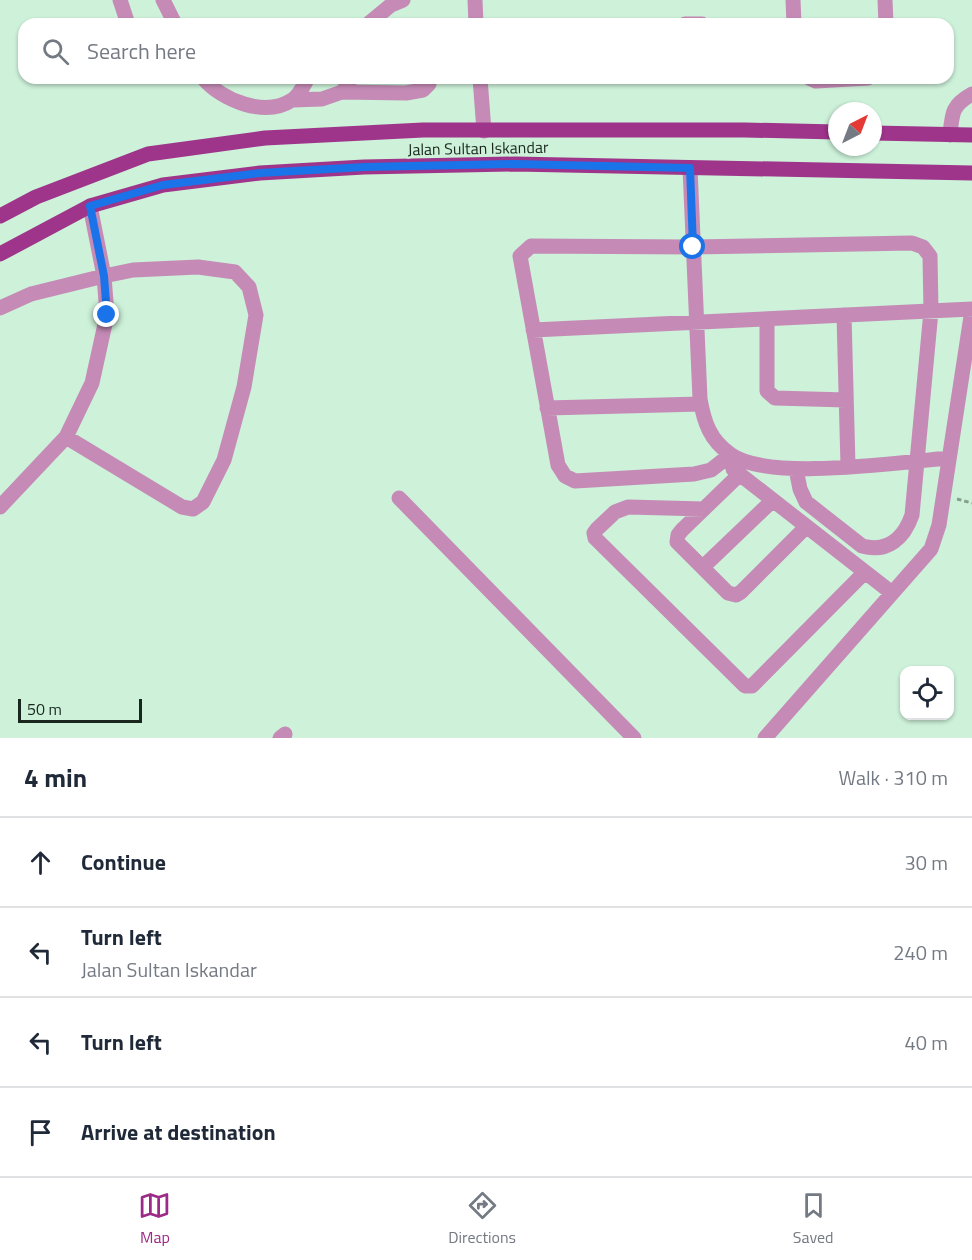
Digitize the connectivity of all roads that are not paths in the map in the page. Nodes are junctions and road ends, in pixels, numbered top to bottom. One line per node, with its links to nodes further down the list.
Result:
1 (120, 0): 7 (street)
2 (163, 0): 8 (street)
3 (403, 0): 9 (street)
4 (475, 0): 10 (street)
5 (793, 0): 11 (street)
6 (885, 0): 12 (street)
7 (126, 18)
8 (172, 18)
9 (376, 18)
10 (476, 18)
11 (794, 18)
12 (886, 18)
13 (209, 84): 20 (street)
14 (305, 84): 20 (street)
15 (348, 84): 18 (street)
16 (429, 84): 18 (street)
17 (480, 84): 21 (street)
18 (342, 92): 20 (street)
19 (972, 94): 24 (street)
20 (292, 100)
21 (484, 131): 22 (main road, Jalan Sultan Iskandar); 29 (main road, Jalan Sultan Iskandar)
22 (828, 132)
23 (882, 133): 24 (main road)
24 (950, 135): 25 (main road)
25 (972, 135)
26 (690, 168): 27 (main road, Jalan Sultan Iskandar); 28 (main road, Jalan Sultan Iskandar); 30 (street)
27 (972, 172)
28 (90, 206): 31 (main road, Jalan Sultan Iskandar); 32 (street)
29 (0, 216)
30 (693, 247): 35 (street); 38 (street); 39 (street)
31 (0, 254)
32 (104, 276): 33 (street); 43 (street); 43 (street)
33 (0, 308)
34 (972, 310): 35 (street); 45 (street)
35 (931, 311): 36 (street); 46 (street)
36 (844, 315): 37 (street); 40 (street)
37 (767, 319): 38 (street); 40 (street)
38 (698, 322): 39 (street); 41 (street)
39 (533, 330): 42 (street)
40 (846, 400): 47 (street)
41 (701, 404): 42 (street); 44 (street)
42 (547, 408): 44 (street)
43 (66, 437): 50 (street)
44 (730, 455): 48 (street); 49 (street)
45 (949, 458): 46 (street); 59 (street)
46 (918, 460): 47 (street); 48 (street)
47 (848, 466): 48 (street)
48 (796, 469)
49 (739, 475): 53 (street); 55 (street)
50 (16, 491): 52 (street); 54 (street)
51 (399, 498): 60 (street)
52 (0, 501)
53 (772, 501): 56 (street); 57 (street)
54 (0, 507)
55 (704, 509): 57 (street); 58 (street)
56 (806, 527): 57 (street); 58 (street)
57 (703, 567)
58 (865, 572): 59 (street)
59 (892, 593): 61 (street)
60 (634, 738)
61 (765, 738)

